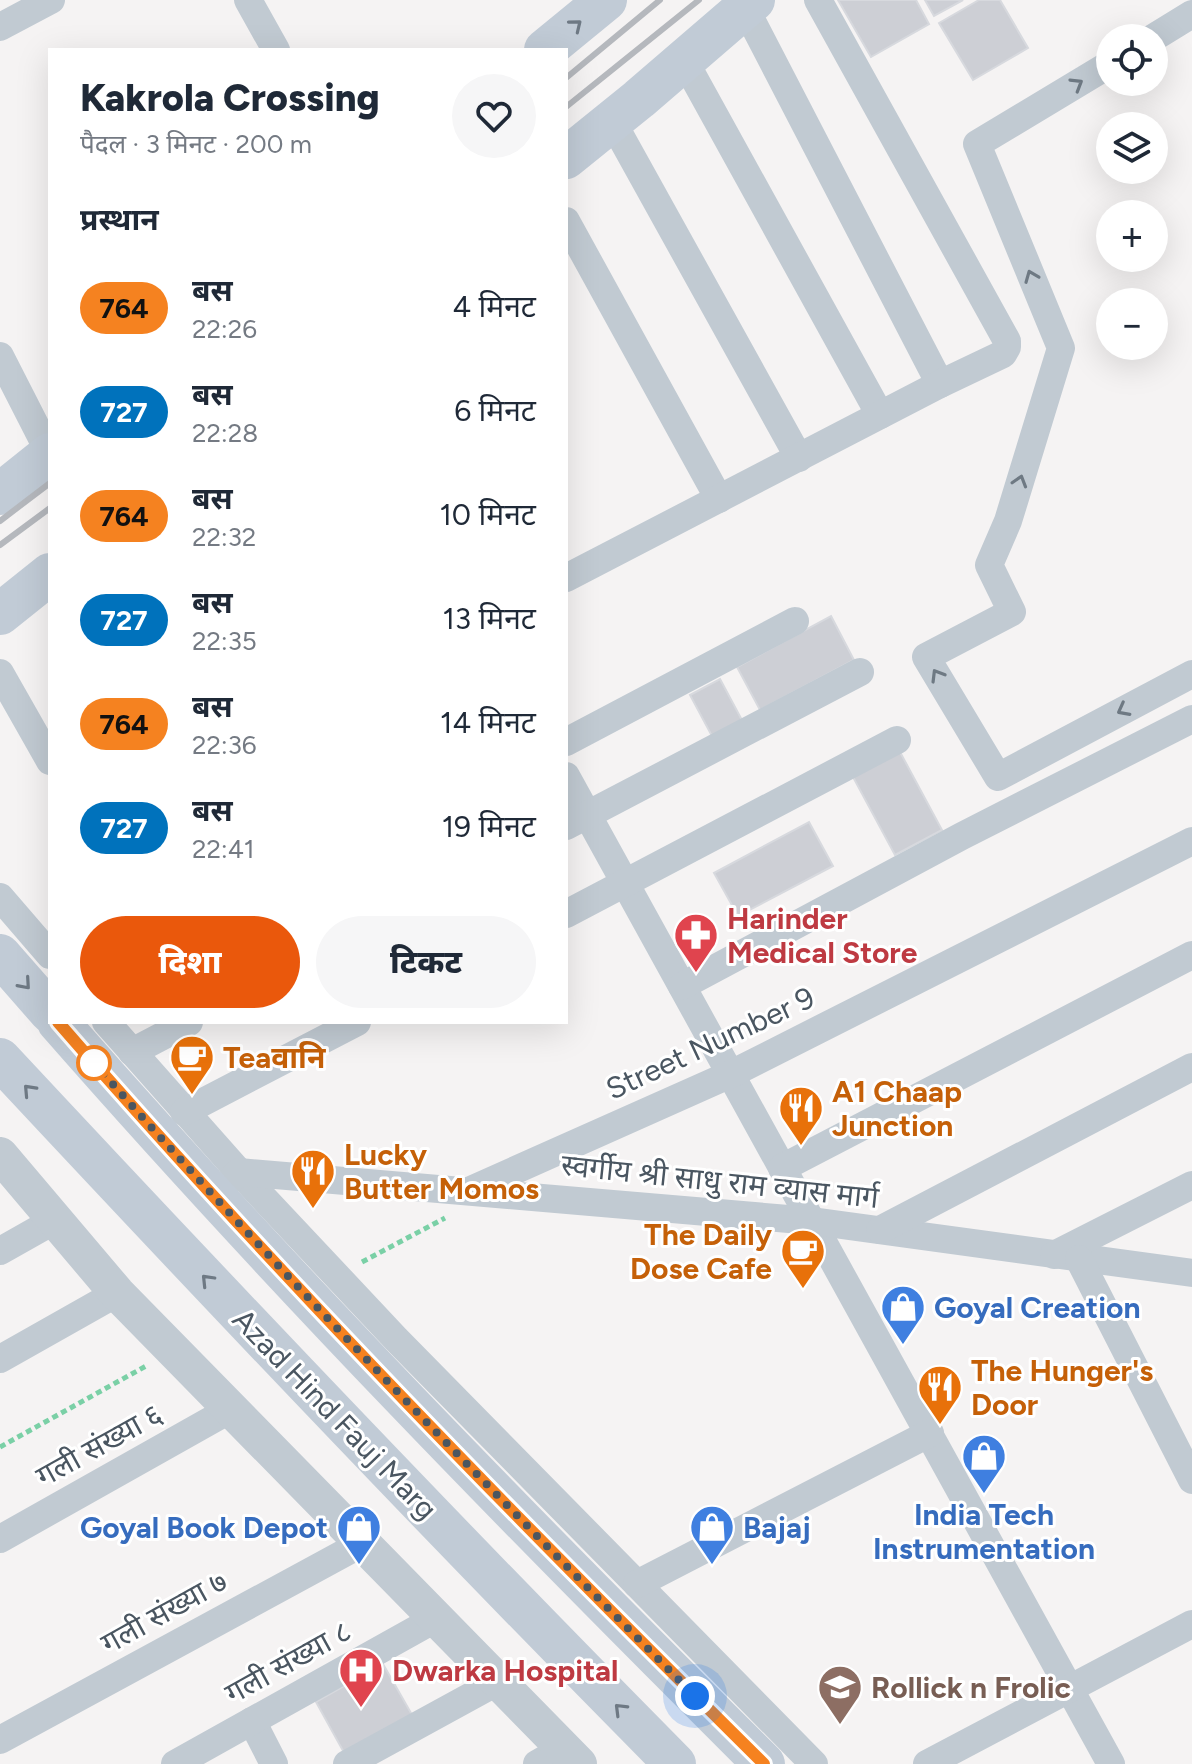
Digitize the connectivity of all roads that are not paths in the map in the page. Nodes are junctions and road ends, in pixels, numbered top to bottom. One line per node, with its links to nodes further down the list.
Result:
1 (51, 0): 7 (street)
2 (248, 0): 9 (street)
3 (606, 0): 10 (main road, one-way to 3)
4 (818, 0): 17 (street)
5 (749, 4): 11 (main road); 17 (street)
6 (1192, 14): 8 (street)
7 (0, 27)
8 (1168, 29)
9 (275, 48)
10 (547, 48)
11 (684, 60): 13 (main road); 18 (street)
12 (1096, 72): 30 (street, one-way to 12)
13 (612, 121): 14 (main road); 21 (street)
14 (568, 156)
15 (568, 225): 23 (street)
16 (4, 372): 19 (street)
17 (940, 384): 18 (street)
18 (880, 415): 21 (street)
19 (48, 450)
20 (48, 456): 22 (main road)
21 (799, 458): 23 (street)
22 (0, 494)
23 (719, 499): 24 (street)
24 (568, 577)
25 (48, 579): 26 (main road)
26 (0, 614)
27 (795, 621): 33 (street)
28 (860, 672): 36 (street)
29 (0, 673): 34 (street)
30 (1192, 674)
31 (1192, 719): 44 (street)
32 (897, 740): 38 (street)
33 (568, 741)
34 (48, 757)
35 (568, 784): 36 (street)
36 (577, 821): 38 (street)
37 (1192, 841): 53 (street, Street Number 9)
38 (626, 883): 40 (street); 44 (street)
39 (0, 897): 41 (street)
40 (568, 913)
41 (48, 953)
42 (0, 955): 45 (main road, one-way to 45)
43 (1192, 955): 56 (street)
44 (682, 986): 53 (street)
45 (48, 1010)
46 (60, 1024): 57 (main road, Azad Hind Fauj Marg)
47 (108, 1024): 50 (street)
48 (185, 1024): 50 (street)
49 (353, 1024): 54 (street)
50 (132, 1052): 54 (street)
51 (0, 1059): 84 (main road, Azad Hind Fauj Marg, one-way to 51)
52 (1192, 1067): 62 (street)
53 (731, 1074): 56 (street); 59 (street, Street Number 9)
54 (184, 1112): 57 (street)
55 (0, 1155): 60 (street)
56 (782, 1168): 61 (street)
57 (227, 1184): 59 (street, स्वर्गीय श्री साधु राम व्यास मार्ग); 73 (street); 85 (main road, Azad Hind Fauj Marg)
58 (1192, 1185): 64 (street)
59 (468, 1191): 61 (street, स्वर्गीय श्री साधु राम व्यास मार्ग)
60 (55, 1220): 63 (street); 66 (street)
61 (812, 1221): 62 (street, स्वर्गीय श्री साधु राम व्यास मार्ग); 69 (street)
62 (880, 1230): 64 (street, स्वर्गीय श्री साधु राम व्यास मार्ग)
63 (0, 1251)
64 (1067, 1257): 65 (street, स्वर्गीय श्री साधु राम व्यास मार्ग); 70 (street)
65 (1192, 1273)
66 (117, 1293): 67 (street); 68 (street)
67 (0, 1359)
68 (231, 1409): 71 (street, गली संख्या ६); 72 (street)
69 (930, 1433): 73 (street); 77 (street)
70 (1192, 1480)
71 (0, 1539)
72 (361, 1544): 74 (street); 79 (street, गली संख्या ७)
73 (637, 1584): 86 (street)
74 (435, 1619): 76 (street); 78 (street, गली संख्या ८)
75 (1192, 1624): 77 (street)
76 (497, 1682): 80 (street); 83 (street)
77 (1071, 1689): 87 (street); 88 (street)
78 (252, 1721): 81 (street, गली संख्या ८); 82 (street)
79 (0, 1740)
80 (560, 1759)
81 (175, 1764)
82 (274, 1764)
83 (347, 1764)
84 (675, 1764)
85 (764, 1764)
86 (814, 1764)
87 (927, 1764)
88 (1111, 1764)

